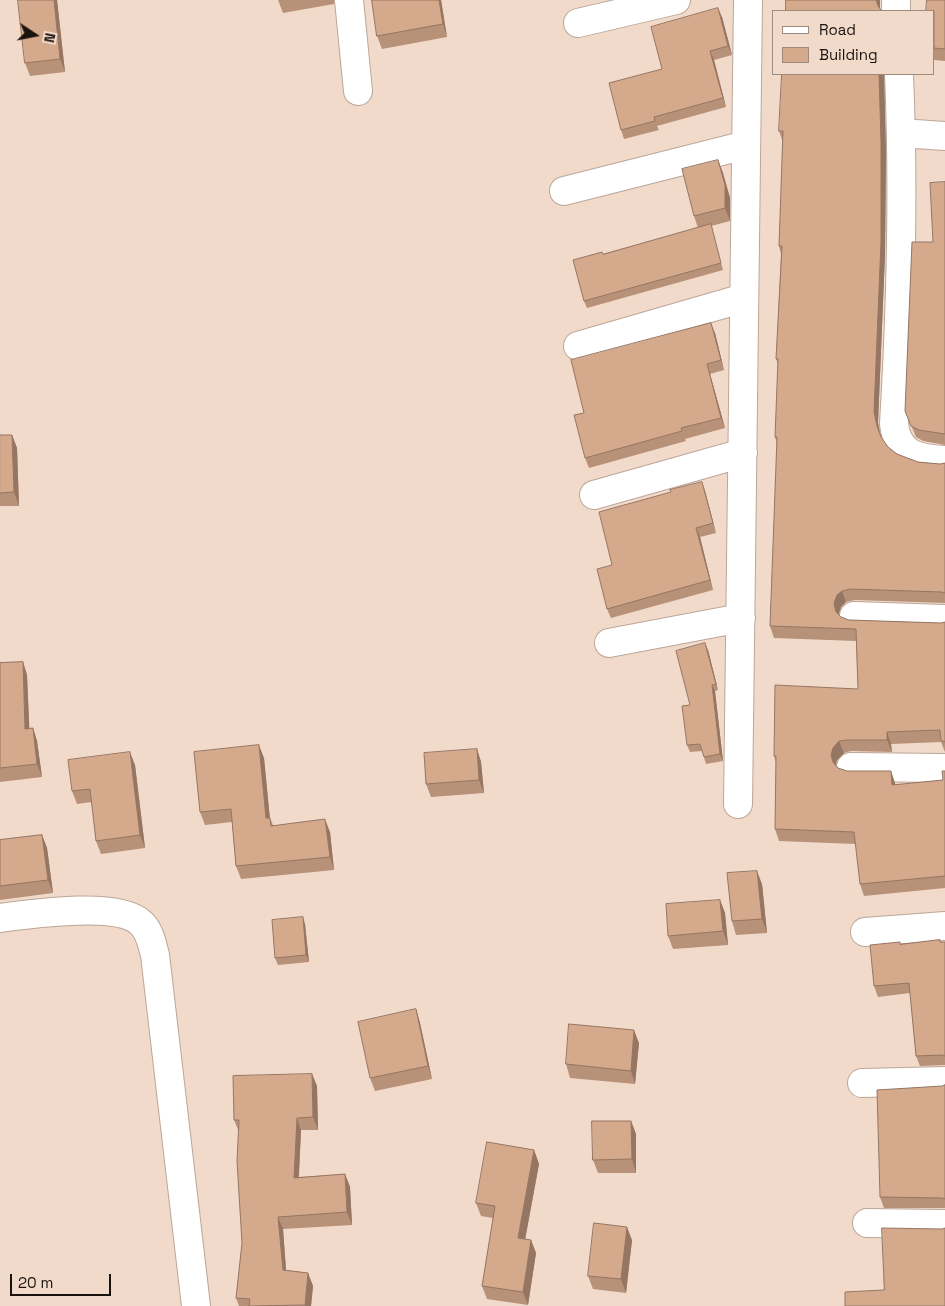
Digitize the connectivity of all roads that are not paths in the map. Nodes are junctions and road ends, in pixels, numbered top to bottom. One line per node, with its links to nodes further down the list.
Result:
1 (349, 0): 6 (street)
2 (676, 0): 4 (street)
3 (748, 0): 9 (street)
4 (578, 23)
5 (899, 75): 7 (street)
6 (358, 91)
7 (902, 133): 8 (street); 14 (street)
8 (945, 136)
9 (746, 145): 10 (street); 11 (street)
10 (564, 191)
11 (744, 298): 12 (street); 13 (street)
12 (578, 346)
13 (743, 453): 15 (street); 17 (street)
14 (945, 460)
15 (594, 495)
16 (854, 616): 18 (street)
17 (741, 618): 19 (street); 22 (street)
18 (945, 619)
19 (609, 643)
20 (851, 767): 21 (street)
21 (945, 768)
22 (738, 804)
23 (0, 918): 30 (street)
24 (945, 926): 25 (street)
25 (864, 932)
26 (945, 1081): 27 (street)
27 (862, 1083)
28 (867, 1223): 29 (street)
29 (945, 1224)
30 (196, 1306)

